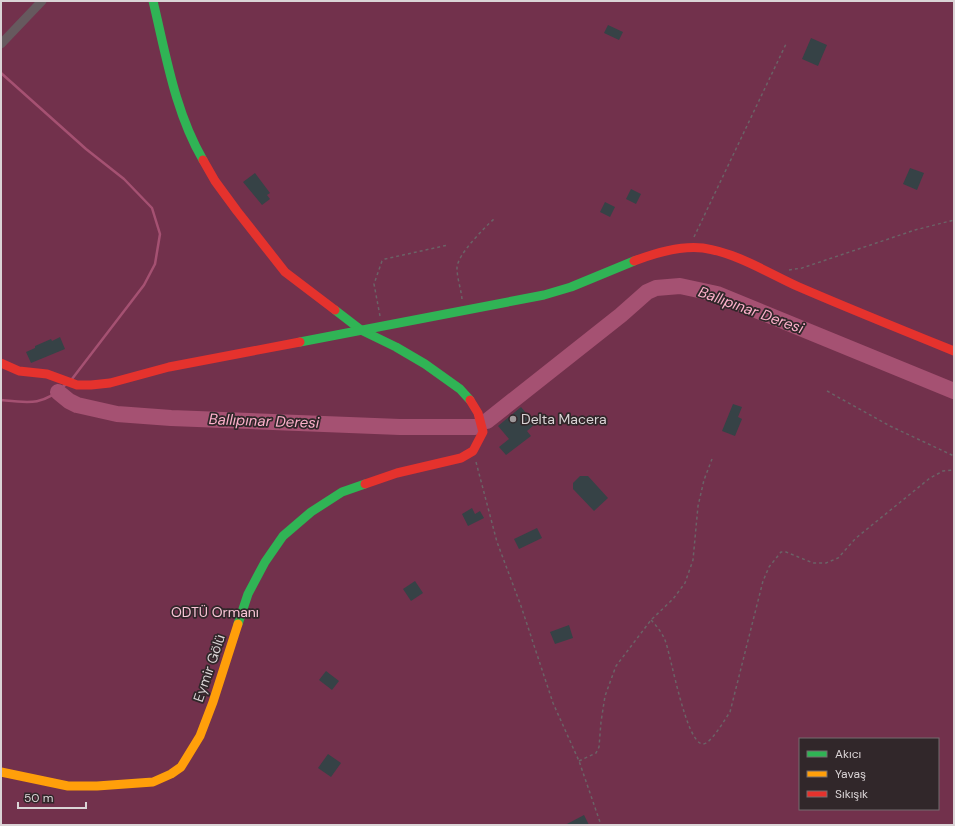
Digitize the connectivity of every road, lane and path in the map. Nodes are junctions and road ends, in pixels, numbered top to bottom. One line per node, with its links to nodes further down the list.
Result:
1 (42, 1): 3 (street)
2 (153, 1): 12 (street)
3 (1, 44)
4 (786, 44): 8 (path)
5 (494, 219): 10 (path)
6 (954, 220): 9 (path)
7 (448, 245): 11 (path)
8 (689, 248): 10 (street); 13 (street)
9 (788, 270)
10 (464, 311): 11 (street)
11 (382, 327): 12 (street)
12 (361, 330): 14 (street); 16 (street)
13 (954, 352)
14 (2, 364)
15 (827, 391): 17 (path)
16 (473, 451): 21 (path); 22 (street, Eymir Gölü)
17 (954, 456)
18 (712, 459): 20 (path)
19 (954, 470): 20 (path)
20 (651, 620): 21 (path)
21 (579, 761): 23 (path)
22 (1, 772)
23 (601, 825)

